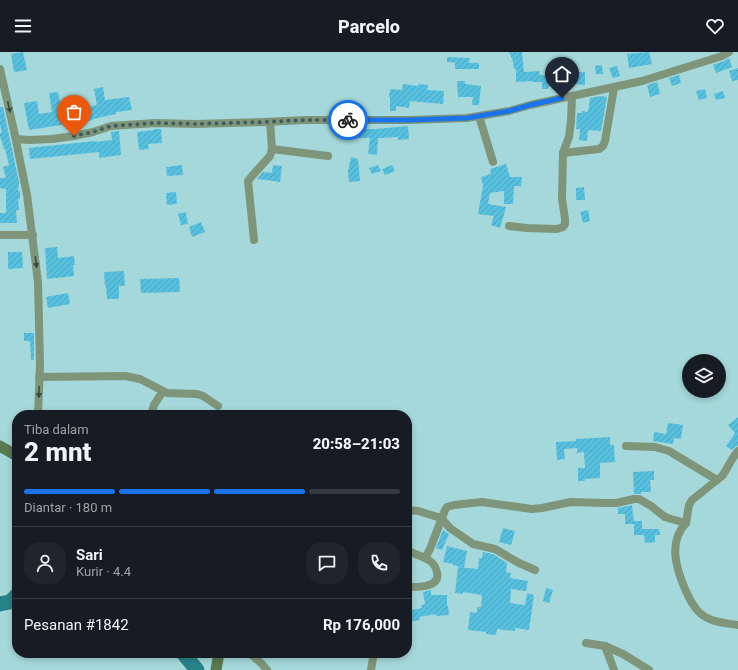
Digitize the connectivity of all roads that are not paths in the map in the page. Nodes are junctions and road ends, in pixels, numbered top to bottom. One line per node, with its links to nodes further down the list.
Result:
1 (729, 52): 3 (street)
2 (0, 69): 7 (street, one-way to 7)
3 (614, 88): 4 (street); 9 (street)
4 (572, 96): 5 (street); 9 (street)
5 (479, 116): 6 (street); 11 (street)
6 (270, 122): 7 (street); 8 (street)
7 (16, 139): 14 (street)
8 (272, 149): 10 (street); 15 (street)
9 (564, 153): 12 (street)
10 (328, 156)
11 (494, 162)
12 (509, 226)
13 (0, 235): 14 (street)
14 (33, 235): 16 (street, one-way to 16)
15 (254, 240)
16 (39, 377): 17 (street); 19 (street, one-way to 19)
17 (164, 391): 18 (street); 20 (street)
18 (218, 406)
19 (38, 410)
20 (152, 410)
21 (0, 446): 24 (main road)
22 (626, 446): 25 (street)
23 (738, 451): 25 (street)
24 (12, 453)
25 (718, 480): 28 (street)
26 (412, 510): 27 (street)
27 (441, 518): 28 (street); 30 (street); 31 (street)
28 (686, 522): 33 (street)
29 (412, 553): 30 (street)
30 (424, 558): 32 (street)
31 (535, 570)
32 (412, 587)
33 (738, 625)
34 (586, 643): 35 (street)
35 (605, 646): 42 (street); 43 (street)
36 (218, 658): 39 (main road)
37 (255, 658): 40 (street)
38 (373, 658): 41 (street)
39 (217, 670)
40 (267, 670)
41 (371, 670)
42 (614, 670)
43 (649, 670)

